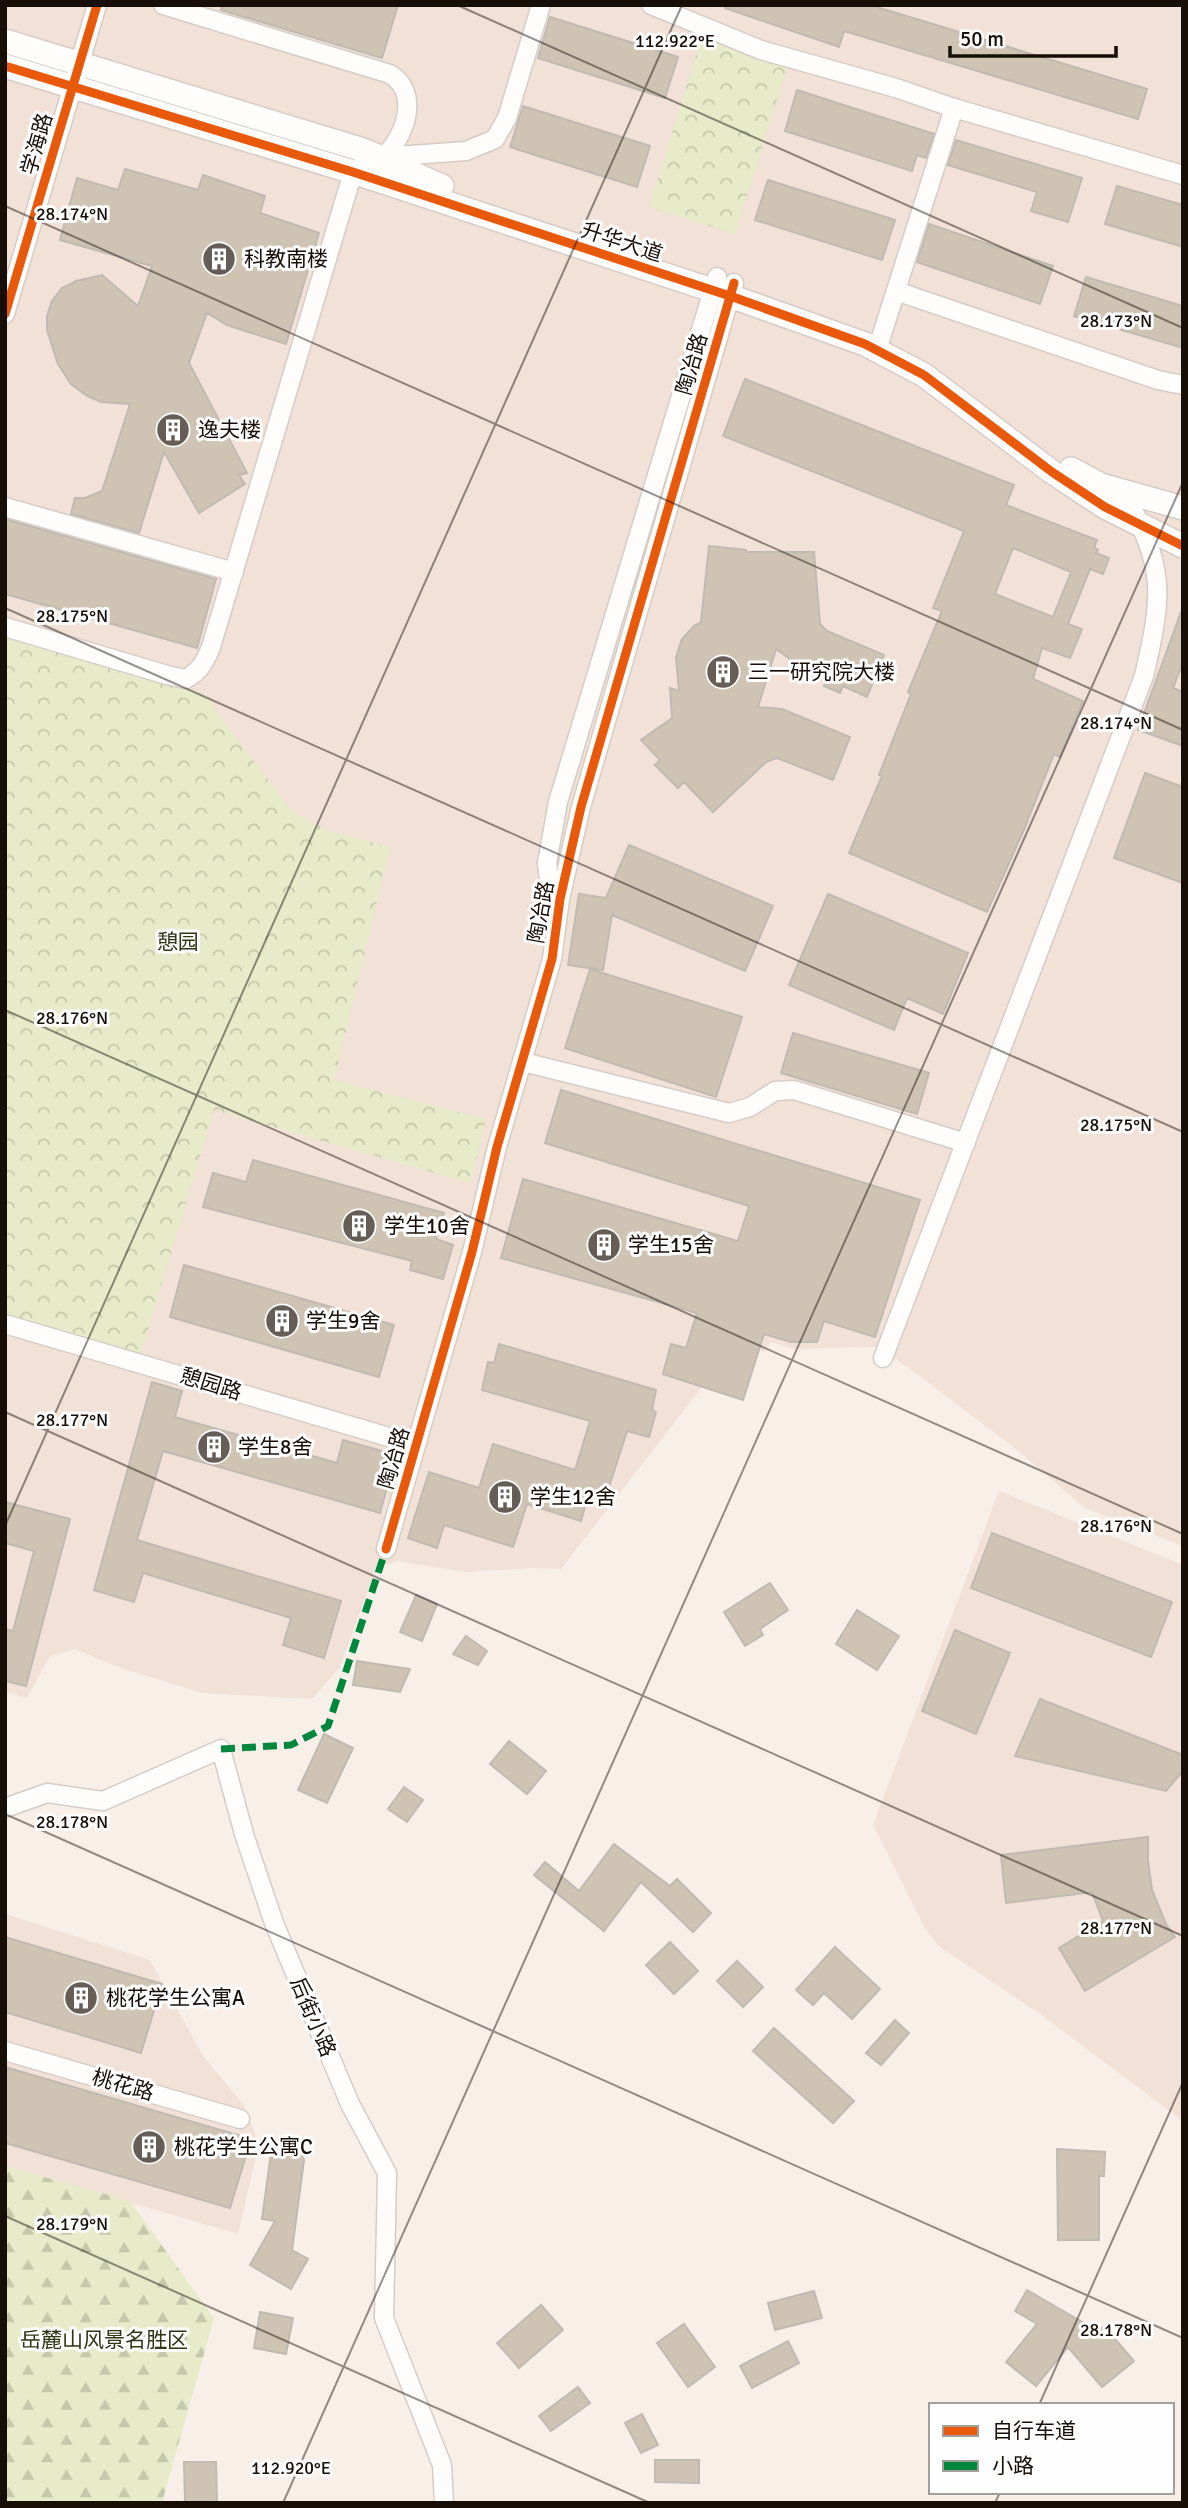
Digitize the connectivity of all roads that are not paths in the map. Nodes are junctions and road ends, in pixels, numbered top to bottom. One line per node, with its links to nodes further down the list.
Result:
1 (97, 5): 7 (street, 学海路)
2 (163, 5): 9 (street)
3 (541, 5): 9 (street)
4 (651, 5): 8 (street)
5 (5, 41): 7 (street, 升华大道)
6 (5, 66): 7 (street, 升华大道)
7 (75, 75): 9 (street, 升华大道); 10 (street, 升华大道); 14 (street, 学海路)
8 (954, 108): 11 (street); 13 (street)
9 (383, 157): 10 (street); 12 (street, 升华大道)
10 (353, 172): 12 (street, 升华大道); 22 (street)
11 (1183, 175)
12 (724, 286): 15 (street, 升华大道); 24 (street, 陶冶路)
13 (896, 291): 15 (street); 16 (street)
14 (5, 314)
15 (880, 343): 17 (street, 升华大道); 20 (street, 升华大道)
16 (1183, 385)
17 (1123, 492): 19 (street, 升华大道); 20 (street)
18 (5, 507): 22 (street)
19 (1183, 508)
20 (1143, 527): 21 (street, 升华大道); 25 (street)
21 (1183, 545)
22 (234, 572): 23 (street)
23 (5, 627)
24 (523, 1062): 25 (street); 28 (street, 陶冶路)
25 (966, 1143): 27 (street)
26 (5, 1324): 28 (street, 憩园路)
27 (883, 1358)
28 (416, 1446): 29 (street, 陶冶路)
29 (386, 1549)
30 (5, 1808): 33 (street, 后街小路)
31 (5, 2051): 32 (street, 桃花路)
32 (240, 2119)
33 (444, 2503)

